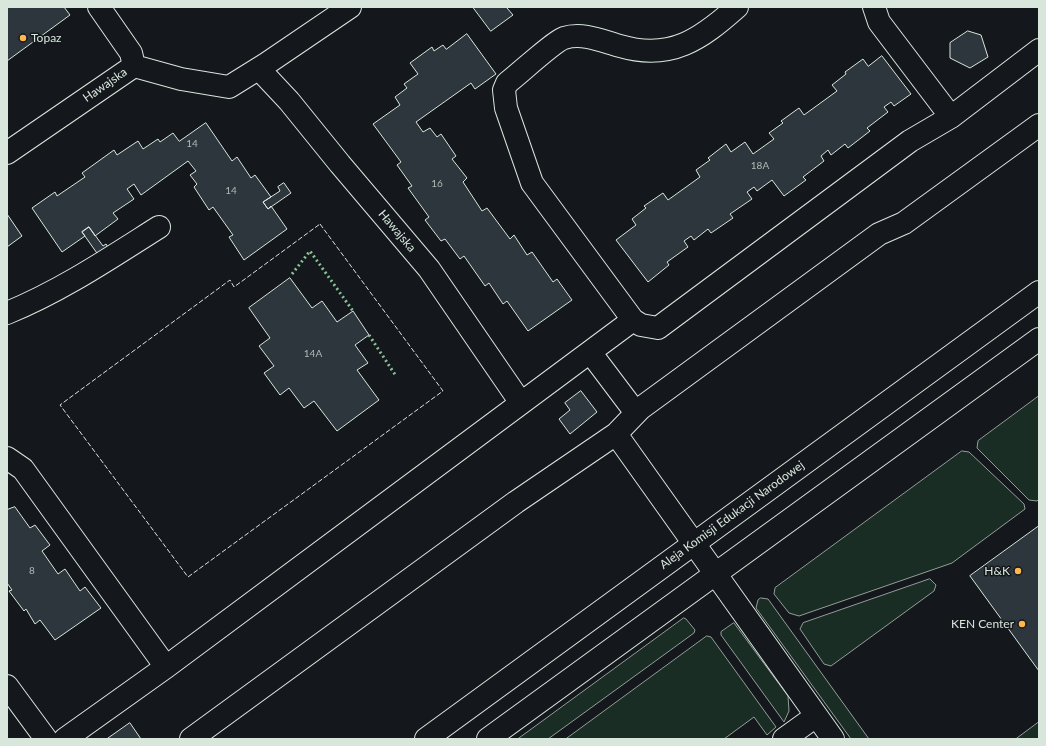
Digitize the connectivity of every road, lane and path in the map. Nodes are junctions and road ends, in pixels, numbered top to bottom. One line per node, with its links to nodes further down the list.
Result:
1 (99, 7): 6 (street)
2 (350, 7): 7 (street, Hawajska)
3 (737, 7): 14 (street)
4 (874, 7): 8 (street)
5 (1039, 50): 8 (street)
6 (134, 66): 7 (street, Hawajska); 10 (street, Hawajska)
7 (259, 69): 17 (street, Hawajska)
8 (951, 117): 14 (street)
9 (1039, 124): 18 (street)
10 (7, 153)
11 (159, 227): 13 (street)
12 (1039, 292): 21 (street, Aleja Komisji Edukacji Narodowej)
13 (7, 313)
14 (633, 320): 16 (street)
15 (1039, 339): 22 (street)
16 (590, 352): 17 (street); 18 (street)
17 (521, 403): 23 (street)
18 (636, 413): 19 (street)
19 (616, 434): 21 (street); 28 (street)
20 (7, 458): 23 (street)
21 (694, 543): 22 (street); 29 (street, Aleja Komisji Edukacji Narodowej)
22 (716, 574): 25 (street); 30 (street)
23 (166, 667): 27 (street)
24 (7, 686): 26 (street)
25 (816, 716): 31 (street); 32 (street)
26 (46, 739)
27 (65, 739)
28 (191, 739)
29 (426, 739)
30 (488, 739)
31 (784, 739)
32 (833, 739)

